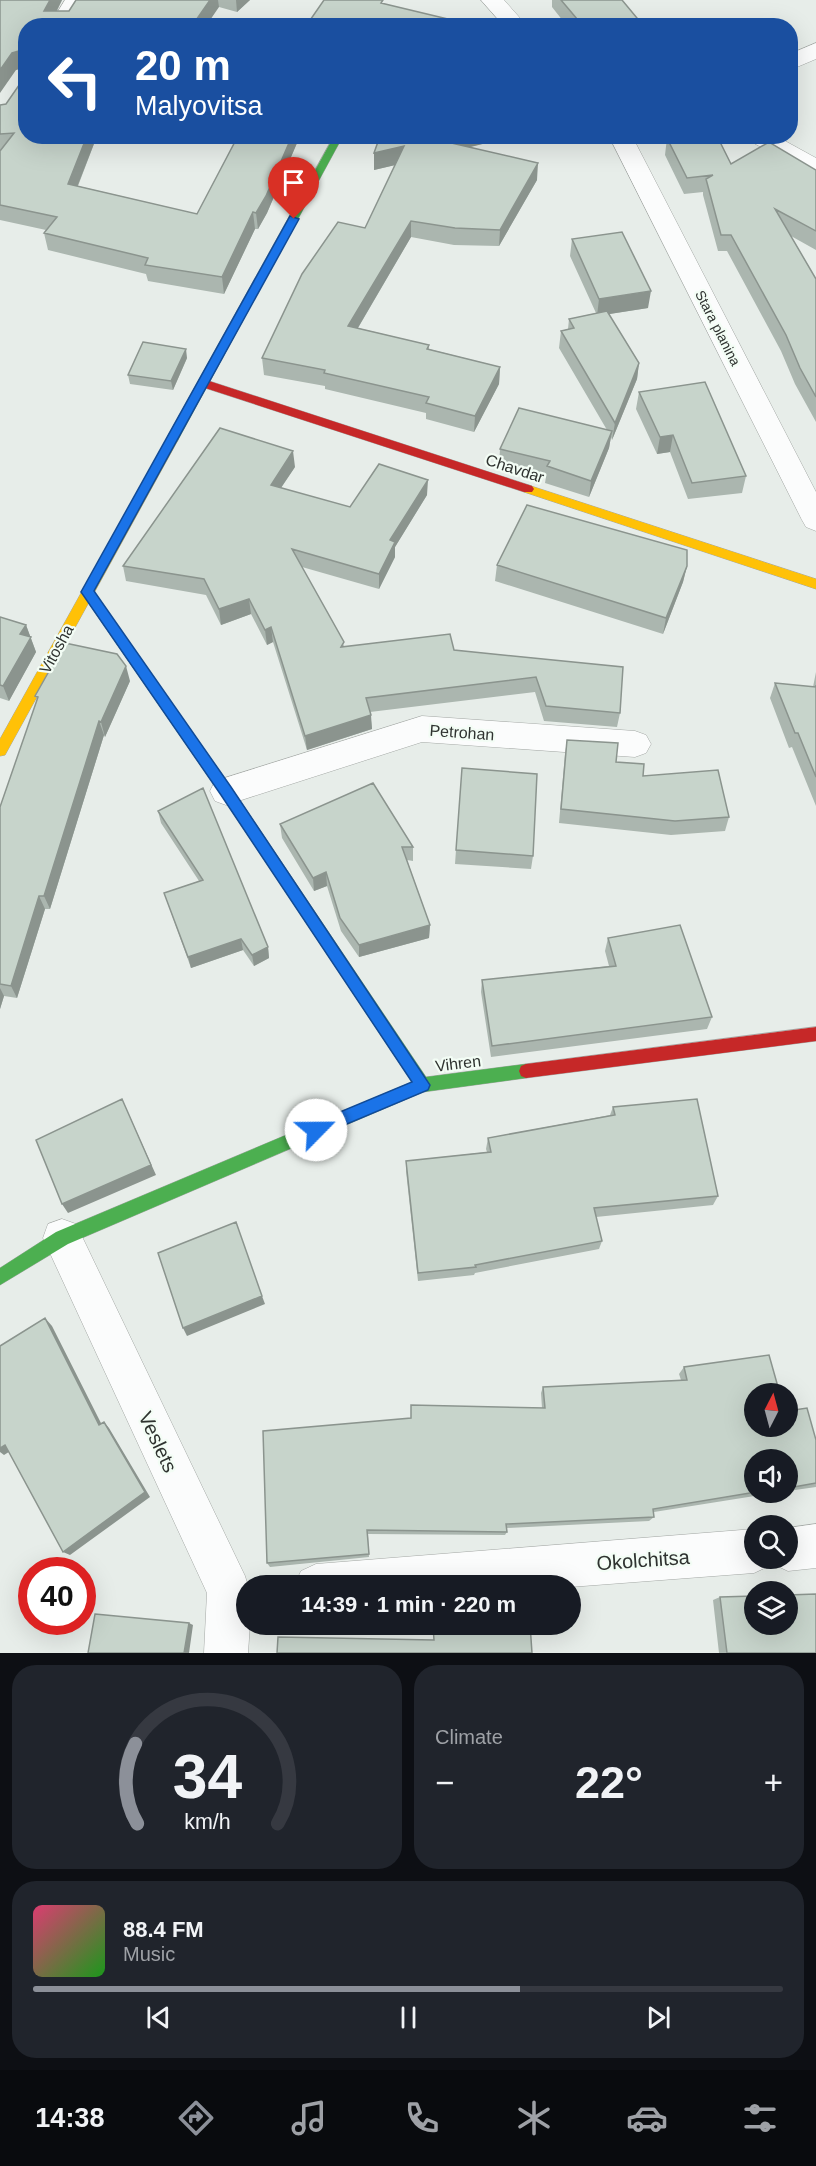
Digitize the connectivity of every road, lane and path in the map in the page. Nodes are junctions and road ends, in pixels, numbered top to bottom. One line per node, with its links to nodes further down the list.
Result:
1 (76, 0): 3 (street)
2 (492, 0): 4 (street)
3 (64, 18)
4 (509, 18)
5 (816, 50): 6 (street)
6 (798, 59)
7 (335, 144): 11 (street, Vitosha)
8 (624, 144): 12 (street, Stara planina)
9 (772, 144): 10 (street)
10 (816, 168)
11 (203, 383): 13 (street, Chavdar); 14 (street, Vitosha)
12 (816, 520)
13 (816, 584)
14 (87, 592): 16 (street, Vitosha); 17 (street)
15 (634, 744): 17 (street, Petrohan)
16 (0, 751)
17 (226, 791): 19 (street)
18 (816, 1034): 19 (street, Vihren)
19 (423, 1085): 20 (street, Vihren)
20 (62, 1238): 21 (street, Vihren); 26 (street, Veslets)
21 (0, 1277)
22 (816, 1546): 23 (street)
23 (798, 1548)
24 (744, 1552): 25 (street, Okolchitsa)
25 (454, 1575)
26 (236, 1590)
27 (236, 1598): 28 (street, Veslets)
28 (226, 1653)

